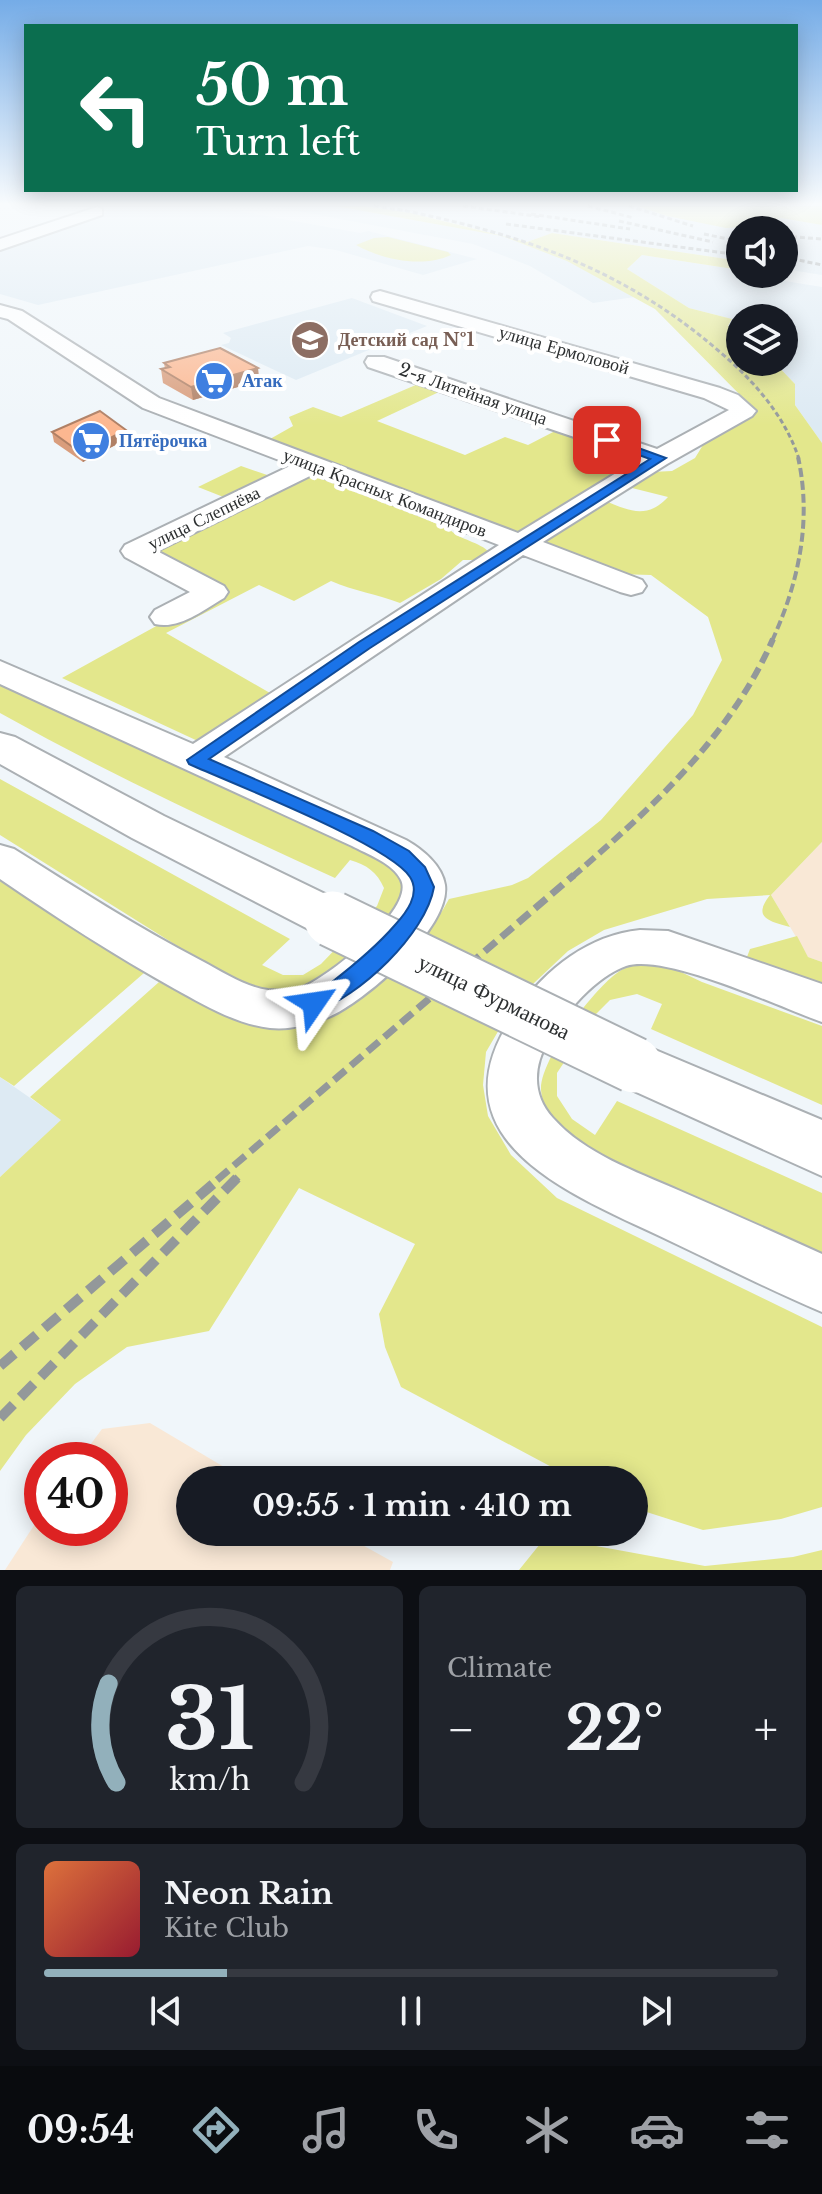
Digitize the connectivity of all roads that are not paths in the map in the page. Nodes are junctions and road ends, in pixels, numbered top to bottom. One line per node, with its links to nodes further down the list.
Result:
1 (380, 297): 4 (street, улица Ермоловой)
2 (0, 311): 5 (street, улица Красных Командиров)
3 (376, 362): 4 (street, 2-я Литейная улица)
4 (660, 458): 6 (street)
5 (313, 465): 6 (street, улица Красных Командиров); 8 (street, улица Слепнёва)
6 (522, 544): 7 (street, улица Красных Командиров); 11 (street)
7 (631, 586)
8 (166, 617)
9 (0, 671): 11 (street)
10 (0, 746): 14 (main road, улица Фурманова, bridge)
11 (195, 760): 12 (street)
12 (0, 859)
13 (822, 1003): 15 (street)
14 (822, 1149)
15 (822, 1283)

